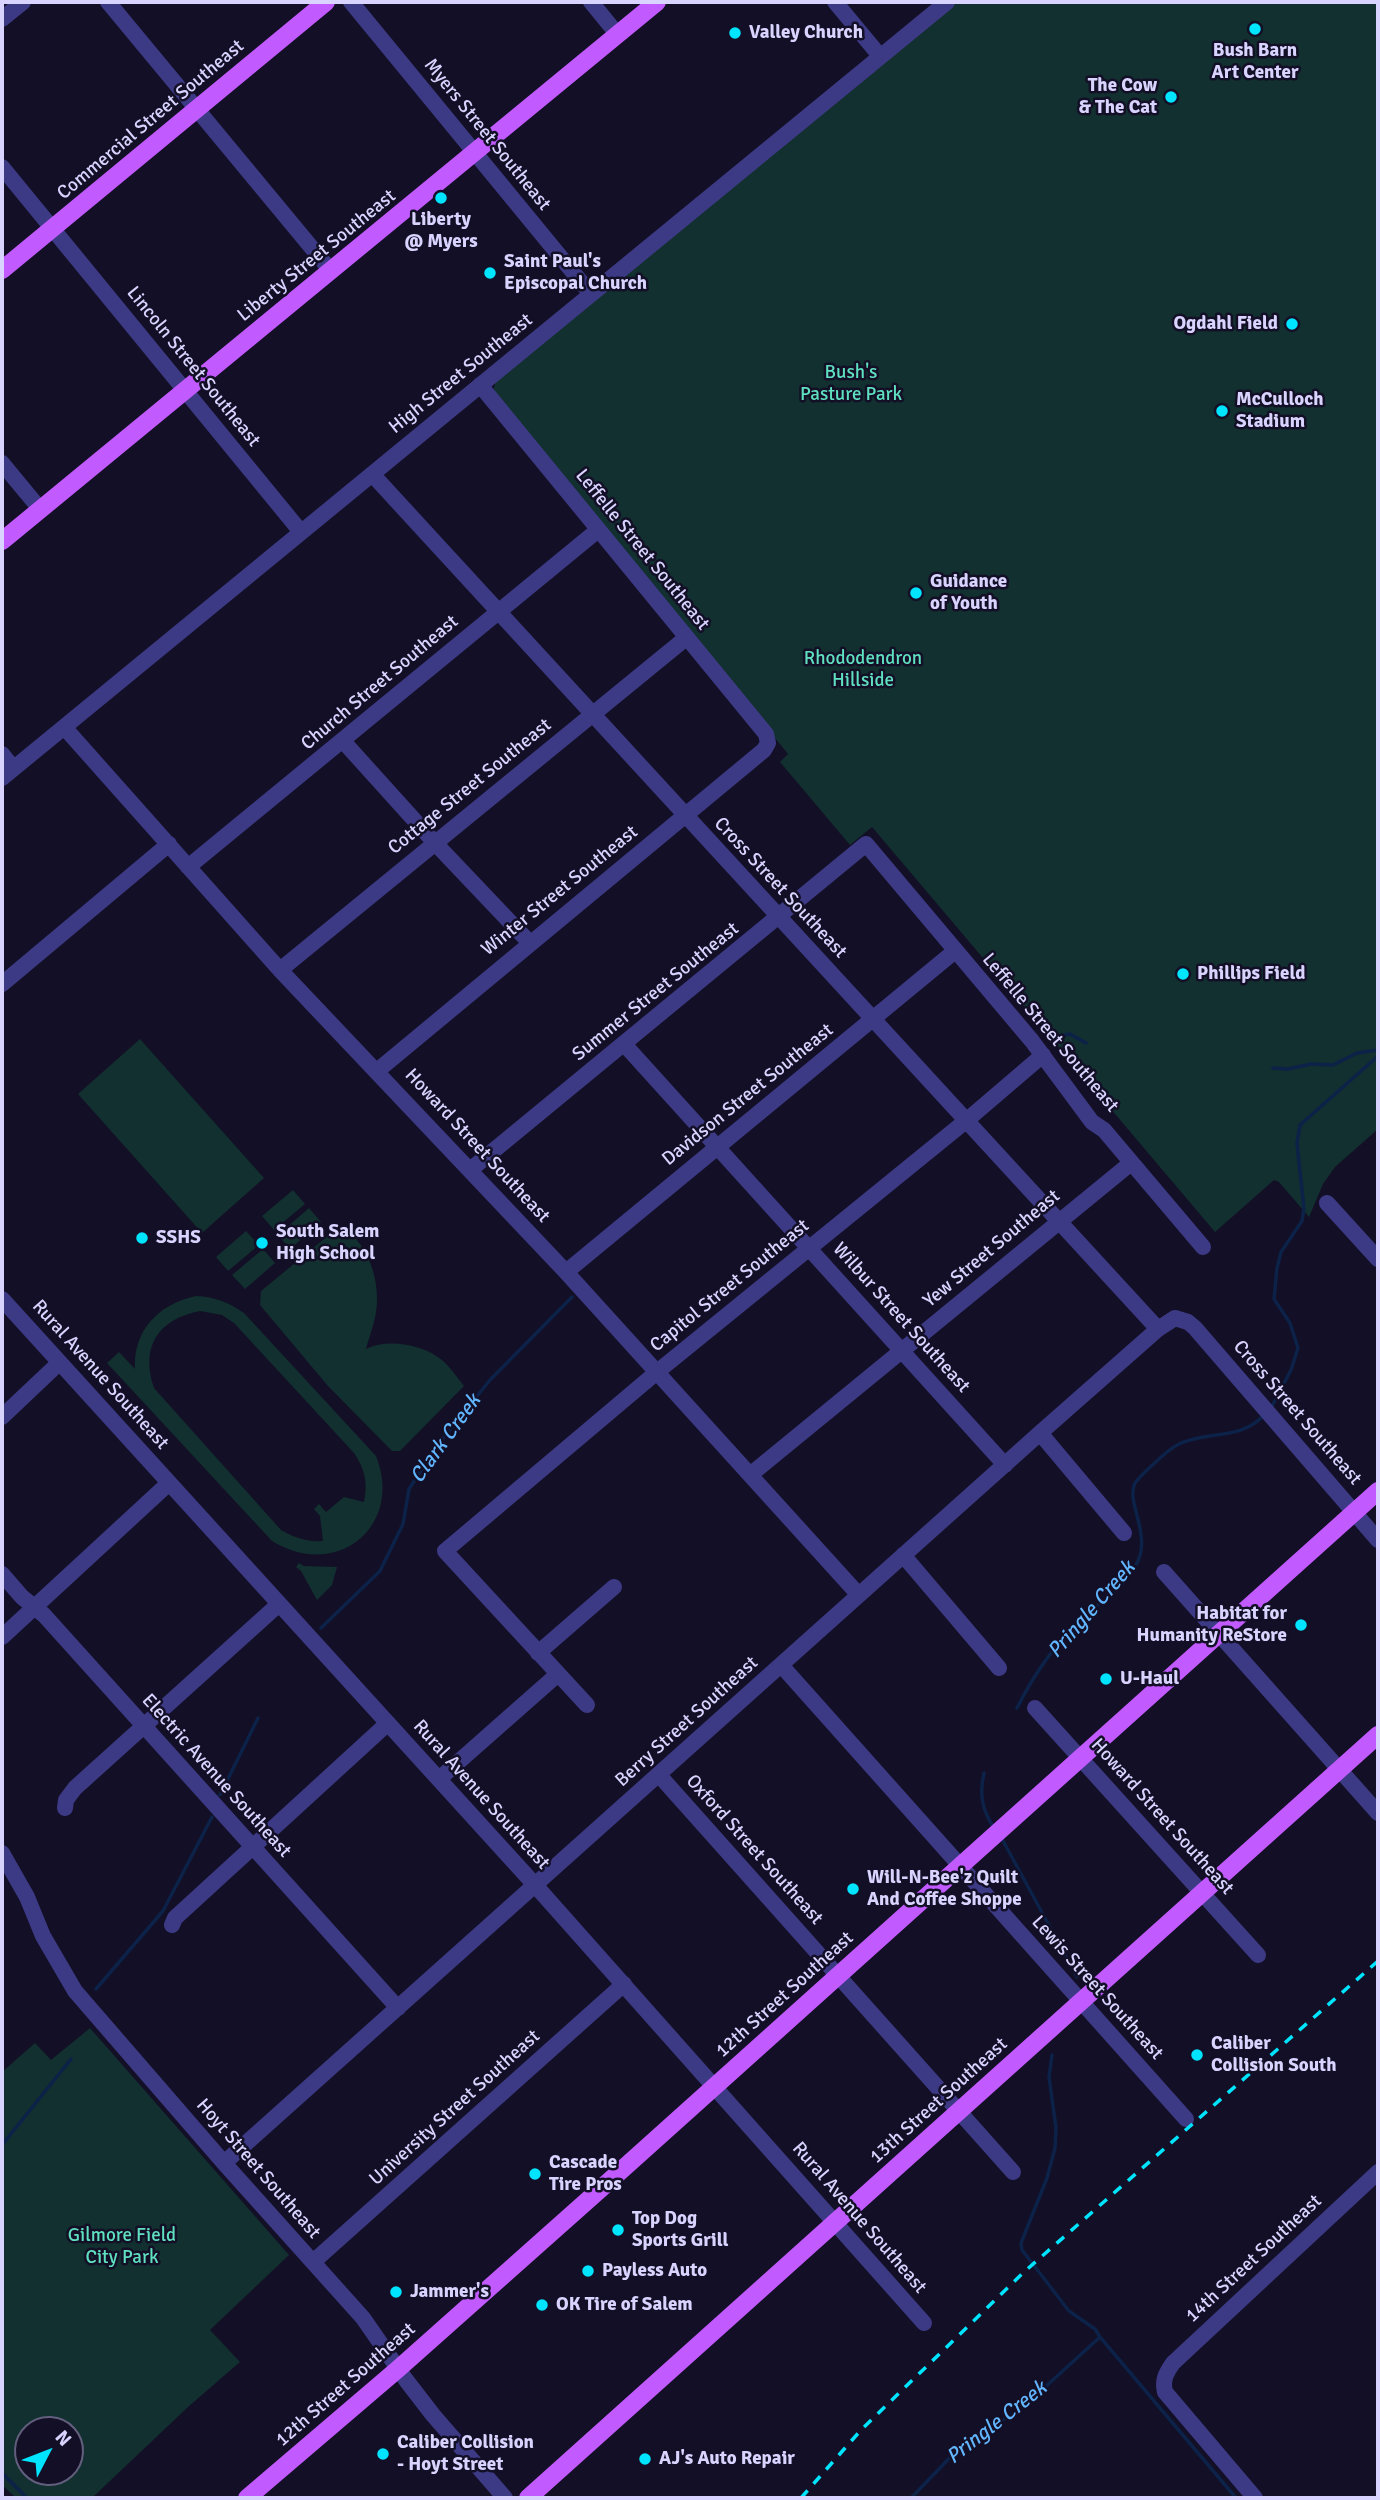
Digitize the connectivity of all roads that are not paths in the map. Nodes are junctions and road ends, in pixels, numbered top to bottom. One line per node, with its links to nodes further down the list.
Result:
1 (23, 2): 9 (street)
2 (108, 2): 12 (street)
3 (326, 2): 12 (main road, Commercial Street Southeast)
4 (351, 2): 13 (street, Myers Street Southeast)
5 (591, 2): 10 (street)
6 (657, 2): 10 (main road, Liberty Street Southeast)
7 (835, 2): 11 (street)
8 (947, 2): 11 (street, High Street Southeast)
9 (2, 19)
10 (618, 35): 13 (main road, Liberty Street Southeast)
11 (880, 56): 18 (street, High Street Southeast)
12 (197, 108): 15 (main road, Commercial Street Southeast); 17 (street)
13 (475, 153): 17 (main road, Liberty Street Southeast); 18 (street, Myers Street Southeast)
14 (2, 167): 15 (street, Lincoln Street Southeast)
15 (52, 228): 16 (main road, Commercial Street Southeast); 20 (street, Lincoln Street Southeast)
16 (2, 270)
17 (331, 271): 20 (main road, Liberty Street Southeast)
18 (591, 294): 19 (street, High Street Southeast)
19 (480, 385): 22 (street, High Street Southeast); 24 (street, Leffelle Street Southeast)
20 (185, 391): 23 (main road, Liberty Street Southeast); 25 (street, Lincoln Street Southeast)
21 (2, 463): 23 (street)
22 (372, 474): 25 (street, High Street Southeast); 27 (street, Cross Street Southeast)
23 (40, 509): 26 (main road, Liberty Street Southeast)
24 (598, 530): 27 (street, Church Street Southeast); 28 (street, Leffelle Street Southeast)
25 (301, 532): 30 (street, High Street Southeast)
26 (2, 541)
27 (499, 612): 29 (street, Cross Street Southeast); 31 (street, Church Street Southeast)
28 (687, 638): 29 (street, Cottage Street Southeast); 32 (street, Leffelle Street Southeast)
29 (593, 714): 35 (street, Cross Street Southeast); 37 (street, Cottage Street Southeast)
30 (64, 727): 34 (street, High Street Southeast); 36 (street, Howard Street Southeast)
31 (343, 741): 37 (street); 39 (street, Church Street Southeast)
32 (768, 743): 35 (street, Winter Street Southeast)
33 (2, 754): 34 (street)
34 (7, 773)
35 (686, 816): 40 (street, Cross Street Southeast); 41 (street, Winter Street Southeast)
36 (169, 844): 39 (street, Howard Street Southeast); 44 (street)
37 (435, 844): 41 (street); 43 (street, Cottage Street Southeast)
38 (866, 844): 40 (street, Summer Street Southeast); 42 (street, Leffelle Street Southeast)
39 (188, 867): 43 (street, Howard Street Southeast)
40 (779, 918): 45 (street, Cross Street Southeast); 46 (street, Summer Street Southeast)
41 (530, 943): 48 (street, Winter Street Southeast)
42 (955, 951): 45 (street, Davidson Street Southeast); 47 (street, Leffelle Street Southeast)
43 (280, 970): 48 (street, Howard Street Southeast)
44 (2, 984)
45 (874, 1020): 49 (street, Cross Street Southeast); 50 (street, Davidson Street Southeast)
46 (624, 1044): 50 (street, Wilbur Street Southeast); 52 (street, Summer Street Southeast)
47 (1043, 1055): 49 (street, Capitol Street Southeast); 51 (street, Leffelle Street Southeast)
48 (377, 1071): 52 (street, Howard Street Southeast)
49 (967, 1120): 54 (street, Cross Street Southeast); 56 (street, Capitol Street Southeast)
50 (718, 1146): 56 (street, Wilbur Street Southeast); 58 (street, Davidson Street Southeast)
51 (1131, 1163): 54 (street, Yew Street Southeast); 55 (street, Leffelle Street Southeast)
52 (470, 1170): 58 (street, Howard Street Southeast)
53 (1327, 1203): 57 (street)
54 (1059, 1221): 61 (street, Cross Street Southeast); 62 (street, Yew Street Southeast)
55 (1203, 1247)
56 (809, 1249): 62 (street, Wilbur Street Southeast); 64 (street, Capitol Street Southeast)
57 (1378, 1259)
58 (566, 1272): 64 (street, Howard Street Southeast)
59 (2, 1299): 63 (street, Rural Avenue Southeast)
60 (1181, 1318): 61 (street, Berry Street Southeast); 71 (street, Cross Street Southeast)
61 (1158, 1329): 66 (street, Berry Street Southeast)
62 (903, 1350): 67 (street, Wilbur Street Southeast); 68 (street, Yew Street Southeast)
63 (59, 1363): 65 (street); 69 (street, Rural Avenue Southeast)
64 (657, 1372): 68 (street, Howard Street Southeast); 83 (street, Capitol Street Southeast)
65 (2, 1417)
66 (1040, 1433): 67 (street, Berry Street Southeast); 72 (street)
67 (1004, 1465): 74 (street, Berry Street Southeast)
68 (750, 1475): 78 (street, Howard Street Southeast)
69 (169, 1483): 79 (street, Rural Avenue Southeast); 80 (street)
70 (1378, 1490): 71 (main road, 12th Street Southeast)
71 (1354, 1513): 73 (street, Cross Street Southeast); 81 (main road, 12th Street Southeast)
72 (1124, 1533)
73 (1378, 1540)
74 (903, 1555): 78 (street, Berry Street Southeast); 85 (street)
75 (1164, 1572): 81 (street)
76 (2, 1574): 80 (street, Electric Avenue Southeast)
77 (614, 1587): 83 (street)
78 (859, 1595): 84 (street, Berry Street Southeast)
79 (279, 1604): 89 (street, Rural Avenue Southeast); 90 (street)
80 (34, 1608): 82 (street); 90 (street, Electric Avenue Southeast)
81 (1218, 1634): 92 (main road, 12th Street Southeast); 93 (street)
82 (2, 1637)
83 (538, 1653): 86 (street)
84 (781, 1665): 94 (street, Berry Street Southeast); 100 (street, Lewis Street Southeast)
85 (999, 1668)
86 (558, 1674): 87 (street); 95 (street)
87 (587, 1706)
88 (1035, 1708): 92 (street, Howard Street Southeast)
89 (388, 1723): 95 (street, Rural Avenue Southeast); 98 (street)
90 (143, 1727): 96 (street); 98 (street, Electric Avenue Southeast)
91 (1378, 1735): 93 (main road, 13th Street Southeast)
92 (1081, 1758): 100 (main road, 12th Street Southeast); 102 (street, Howard Street Southeast)
93 (1340, 1770): 97 (street); 102 (main road, 13th Street Southeast)
94 (659, 1775): 101 (street, Berry Street Southeast); 105 (street, Oxford Street Southeast)
95 (439, 1779): 101 (street, Rural Avenue Southeast)
96 (65, 1808)
97 (1378, 1813)
98 (251, 1846): 103 (street); 108 (street, Electric Avenue Southeast)
99 (2, 1853): 112 (street, Hoyt Street Southeast)
100 (960, 1867): 105 (main road, 12th Street Southeast); 107 (street, Lewis Street Southeast)
101 (535, 1885): 106 (street, Rural Avenue Southeast); 108 (street, Berry Street Southeast)
102 (1201, 1892): 104 (street, Howard Street Southeast); 107 (main road, 13th Street Southeast)
103 (172, 1925)
104 (1258, 1955)
105 (837, 1975): 109 (main road, 12th Street Southeast); 110 (street, Oxford Street Southeast)
106 (624, 1984): 109 (street, Rural Avenue Southeast); 116 (street, University Street Southeast)
107 (1081, 2002): 110 (main road, 13th Street Southeast); 111 (street, Lewis Street Southeast)
108 (398, 2008): 112 (street, Berry Street Southeast)
109 (715, 2086): 115 (street, Rural Avenue Southeast); 118 (main road, 12th Street Southeast)
110 (959, 2111): 113 (street, Oxford Street Southeast); 115 (main road, 13th Street Southeast)
111 (1186, 2119)
112 (224, 2163): 116 (street, Hoyt Street Southeast)
113 (1013, 2172)
114 (1378, 2172): 122 (street, 14th Street Southeast)
115 (835, 2222): 117 (street, Rural Avenue Southeast); 121 (main road, 13th Street Southeast)
116 (313, 2262): 118 (street, Hoyt Street Southeast)
117 (925, 2323)
118 (398, 2369): 119 (main road, 12th Street Southeast); 120 (street, Hoyt Street Southeast)
119 (247, 2498)
120 (505, 2498)
121 (528, 2498)
122 (1255, 2498)

